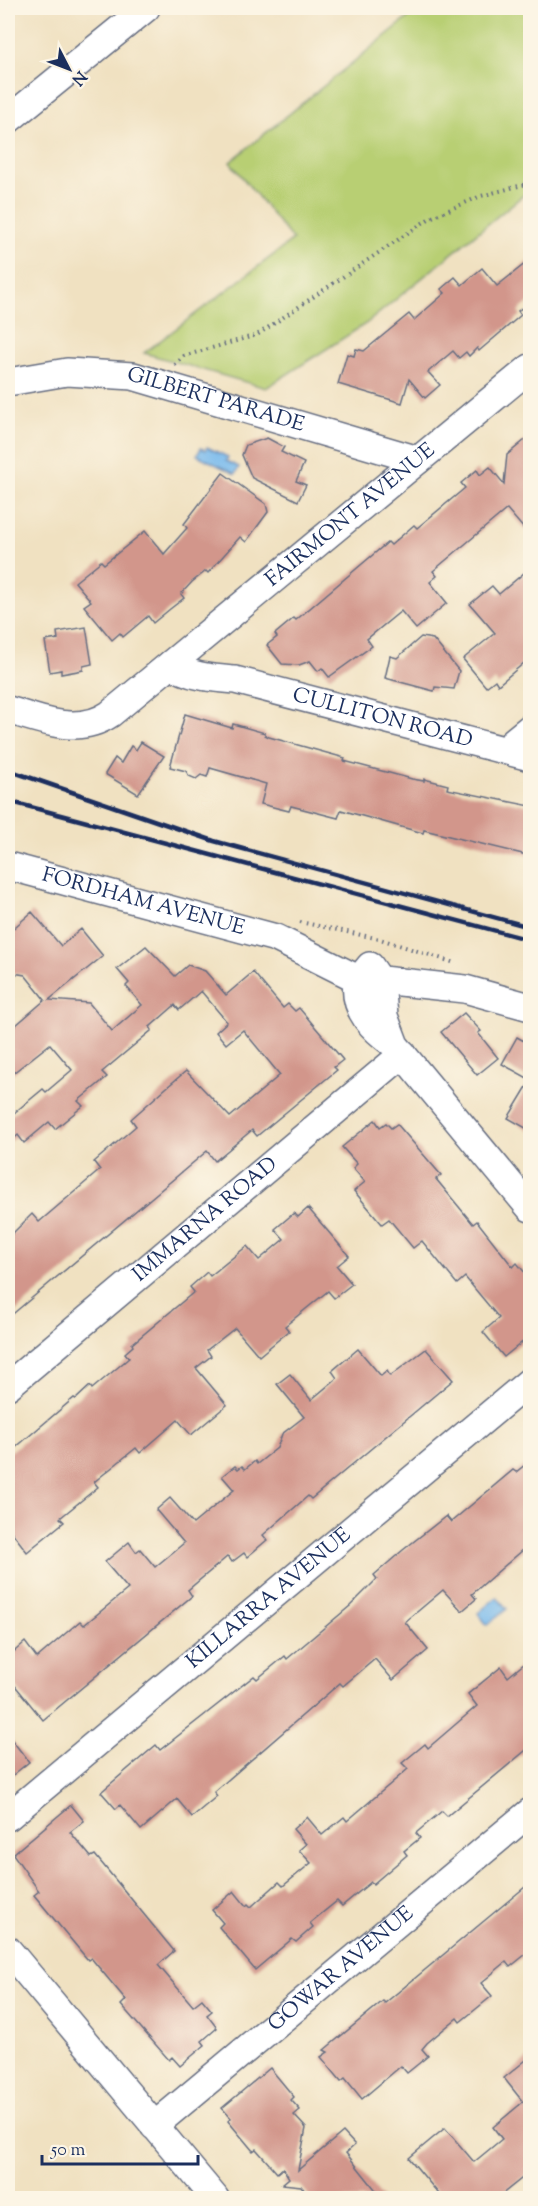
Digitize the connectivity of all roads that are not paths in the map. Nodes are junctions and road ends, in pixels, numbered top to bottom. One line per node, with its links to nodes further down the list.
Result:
1 (146, 8): 2 (street)
2 (8, 120)
3 (531, 368): 5 (street, FAIRMONT AVENUE)
4 (8, 382): 5 (street, GILBERT PARADE)
5 (418, 460): 6 (street, FAIRMONT AVENUE)
6 (179, 657): 7 (street, FAIRMONT AVENUE); 9 (street, CULLITON ROAD)
7 (8, 710)
8 (531, 728): 9 (street)
9 (520, 754)
10 (8, 866): 11 (street, FORDHAM AVENUE)
11 (370, 975): 12 (street, FORDHAM AVENUE); 13 (street)
12 (531, 1007)
13 (399, 1050): 14 (street); 16 (street, IMMARNA ROAD)
14 (531, 1208)
15 (531, 1381): 18 (street, KILLARRA AVENUE)
16 (8, 1386)
17 (531, 1812): 20 (street, GOWAR AVENUE)
18 (8, 1817)
19 (8, 1950): 20 (street)
20 (154, 2126): 21 (street)
21 (214, 2199)

